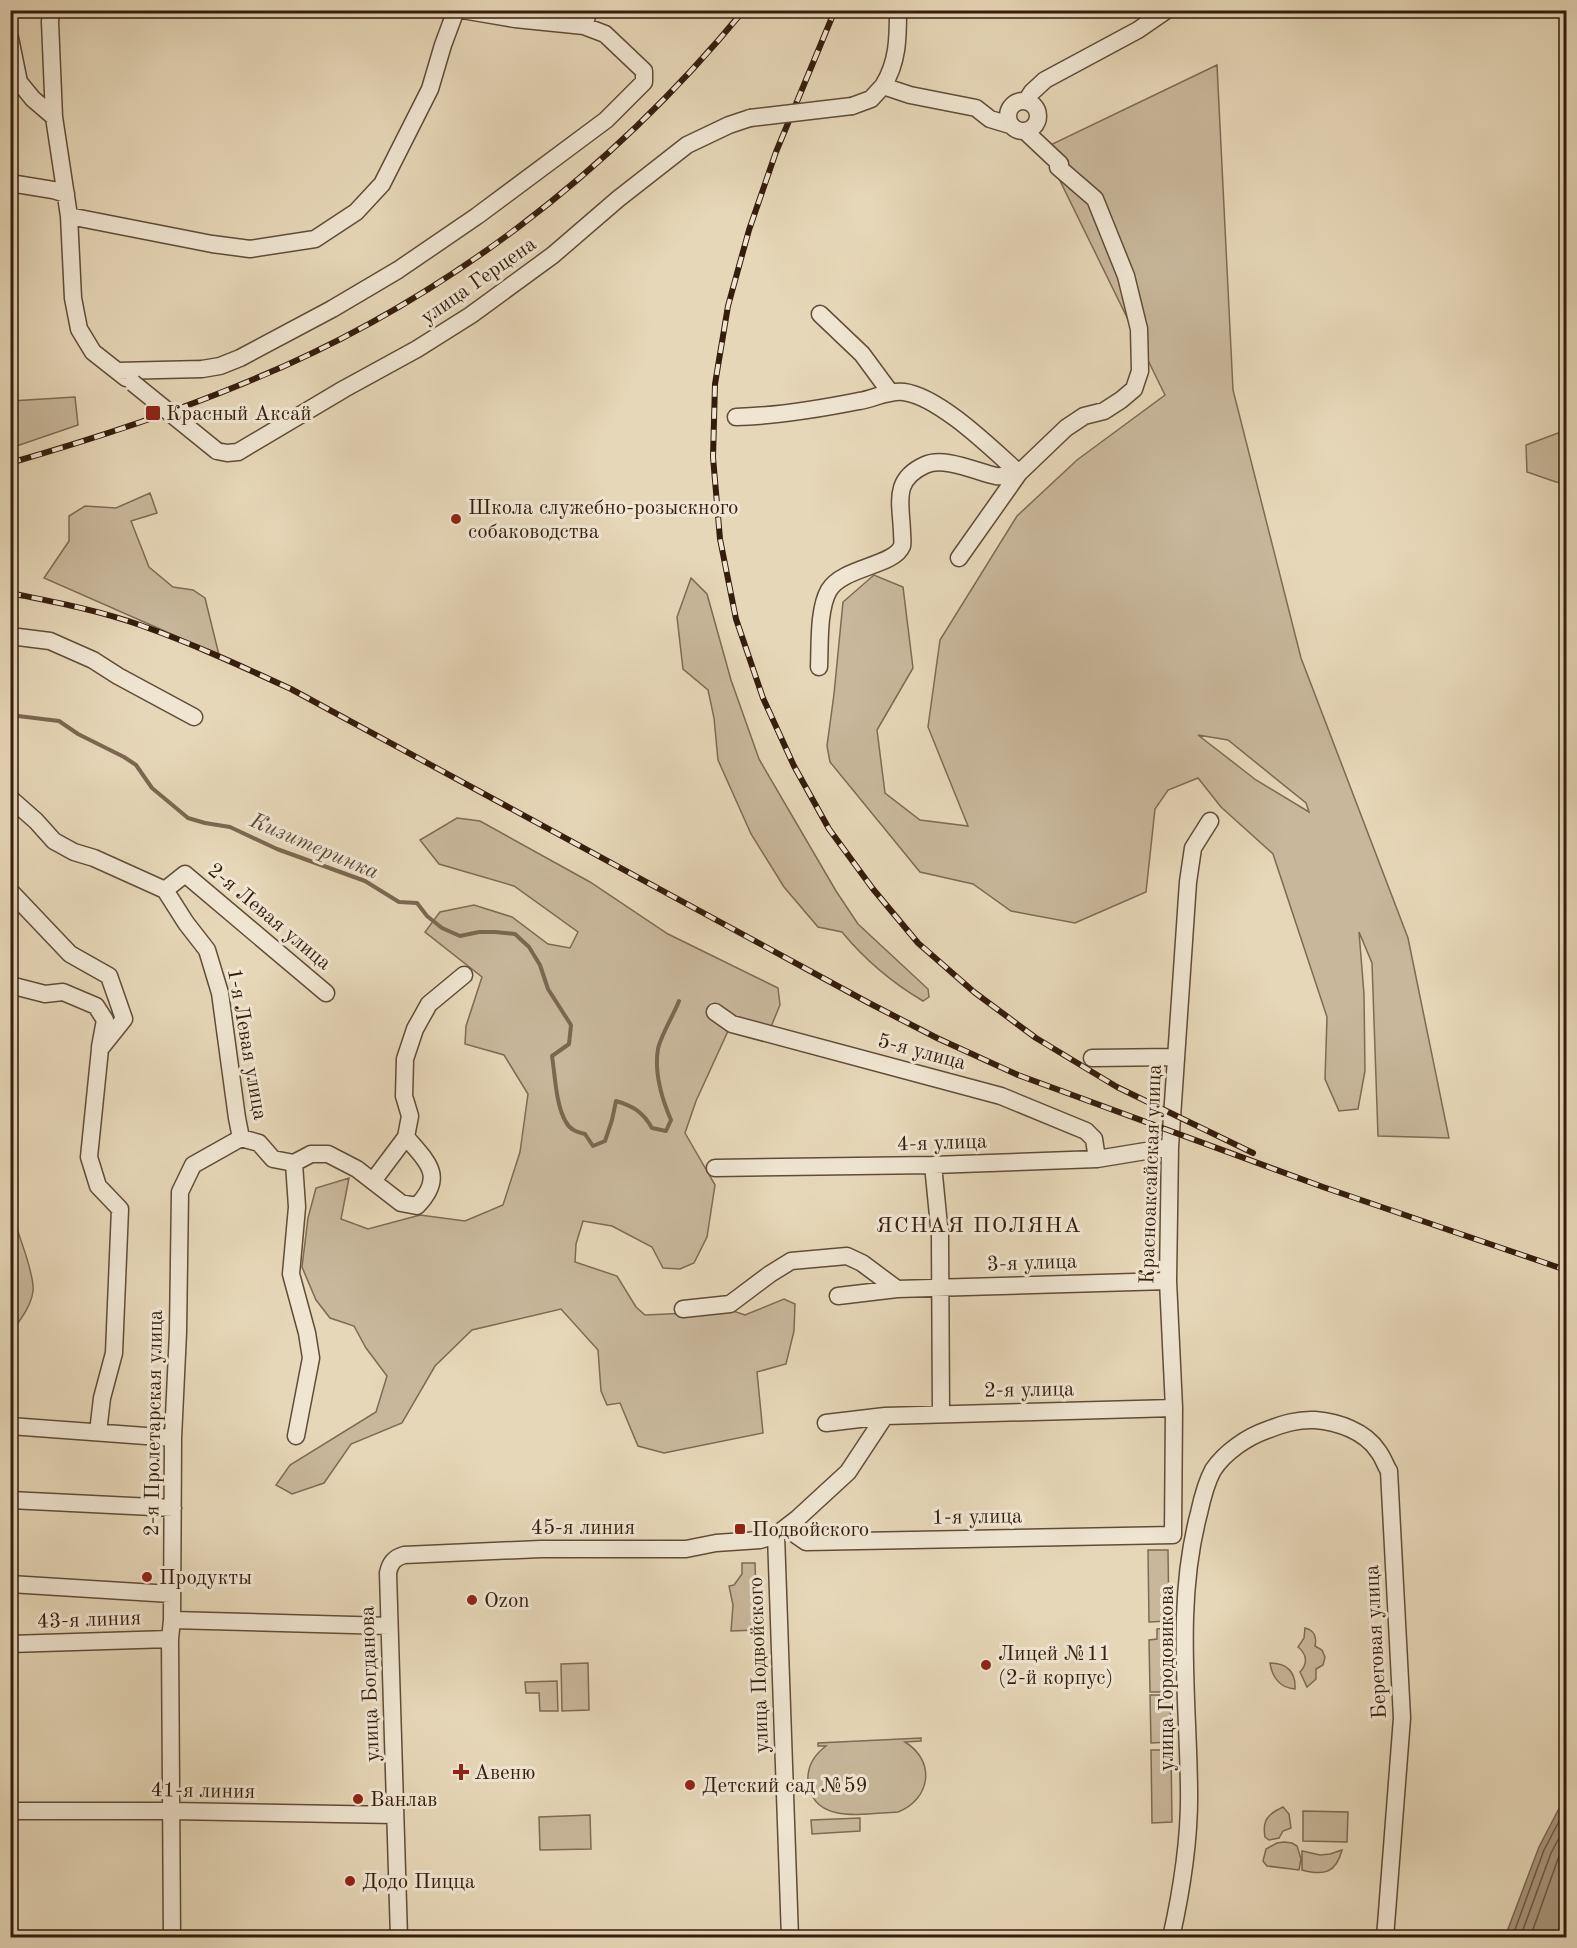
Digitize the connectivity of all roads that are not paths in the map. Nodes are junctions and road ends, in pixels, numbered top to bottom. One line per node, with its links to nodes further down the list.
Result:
1 (51, 10): 11 (street)
2 (456, 10): 16 (street)
3 (462, 10): 6 (street)
4 (898, 10): 8 (street)
5 (1167, 10): 9 (street)
6 (587, 18): 18 (street)
7 (10, 38): 11 (street)
8 (883, 86): 10 (street); 18 (street, улица Герцена, bridge)
9 (1018, 104): 10 (street); 12 (street); 13 (street)
10 (976, 108): 12 (street)
11 (54, 117): 15 (street)
12 (1010, 124): 13 (street)
13 (1026, 132): 21 (street)
14 (10, 183): 15 (street)
15 (66, 194): 16 (street)
16 (69, 216): 18 (street)
17 (820, 314): 19 (street)
18 (117, 371)
19 (890, 392): 20 (street); 21 (street)
20 (735, 417)
21 (1019, 473): 22 (street); 24 (street)
22 (959, 558)
23 (10, 636): 25 (street)
24 (819, 667)
25 (194, 717)
26 (10, 798): 28 (street)
27 (1210, 820): 35 (street, Красноаксайская улица)
28 (165, 890): 32 (street, 2-я Левая улица); 37 (street, 1-я Левая улица)
29 (12, 893): 34 (street)
30 (464, 975): 38 (street)
31 (10, 985): 34 (street)
32 (326, 993)
33 (715, 1012): 40 (street, 5-я улица)
34 (100, 1049): 57 (street)
35 (1176, 1057): 36 (street); 39 (street, Красноаксайская улица)
36 (1092, 1058)
37 (241, 1137): 41 (street, 1-я Левая улица); 42 (street, 1-я Левая улица)
38 (406, 1137): 45 (street); 45 (street)
39 (1170, 1147): 40 (street, 4-я улица); 46 (street, Красноаксайская улица)
40 (1097, 1159): 43 (street, 4-я улица)
41 (294, 1163): 45 (street); 58 (street)
42 (193, 1165): 59 (street, 2-я Пролетарская улица)
43 (933, 1165): 44 (street, 4-я улица); 47 (street)
44 (715, 1168)
45 (373, 1181)
46 (1168, 1281): 47 (street, 3-я улица); 51 (street, Красноаксайская улица)
47 (939, 1287): 48 (street, 3-я улица); 52 (street)
48 (897, 1289): 49 (street, 3-я улица); 50 (street)
49 (838, 1296)
50 (683, 1309)
51 (1174, 1408): 52 (street, 2-я улица); 63 (street, Красноаксайская улица)
52 (941, 1414): 53 (street, 2-я улица)
53 (885, 1416): 54 (street, 2-я улица); 62 (street)
54 (826, 1423)
55 (1284, 1424): 77 (street, улица Городовикова); 78 (street, Береговая улица)
56 (10, 1426): 57 (street)
57 (98, 1432): 59 (street)
58 (296, 1436)
59 (173, 1438): 61 (street, 2-я Пролетарская улица)
60 (10, 1500): 61 (street)
61 (172, 1508): 66 (street, 2-я Пролетарская улица)
62 (781, 1532): 63 (street, 1-я улица); 64 (street, 45-я линия); 76 (street, улица Подвойского)
63 (1173, 1535)
64 (388, 1573): 68 (street, улица Богданова)
65 (10, 1584): 66 (street)
66 (171, 1594): 67 (street, 2-я Пролетарская улица)
67 (172, 1620): 68 (street, 43-я линия); 69 (street, 2-я Пролетарская улица)
68 (389, 1626): 73 (street, улица Богданова)
69 (170, 1639): 70 (street, 43-я линия); 72 (street, 2-я Пролетарская улица)
70 (10, 1644)
71 (10, 1811): 72 (street, 41-я линия)
72 (171, 1811): 73 (street, 41-я линия); 74 (street, 2-я Пролетарская улица)
73 (395, 1815): 75 (street, улица Богданова)
74 (172, 1938)
75 (399, 1938)
76 (790, 1938)
77 (1172, 1938)
78 (1385, 1938)

